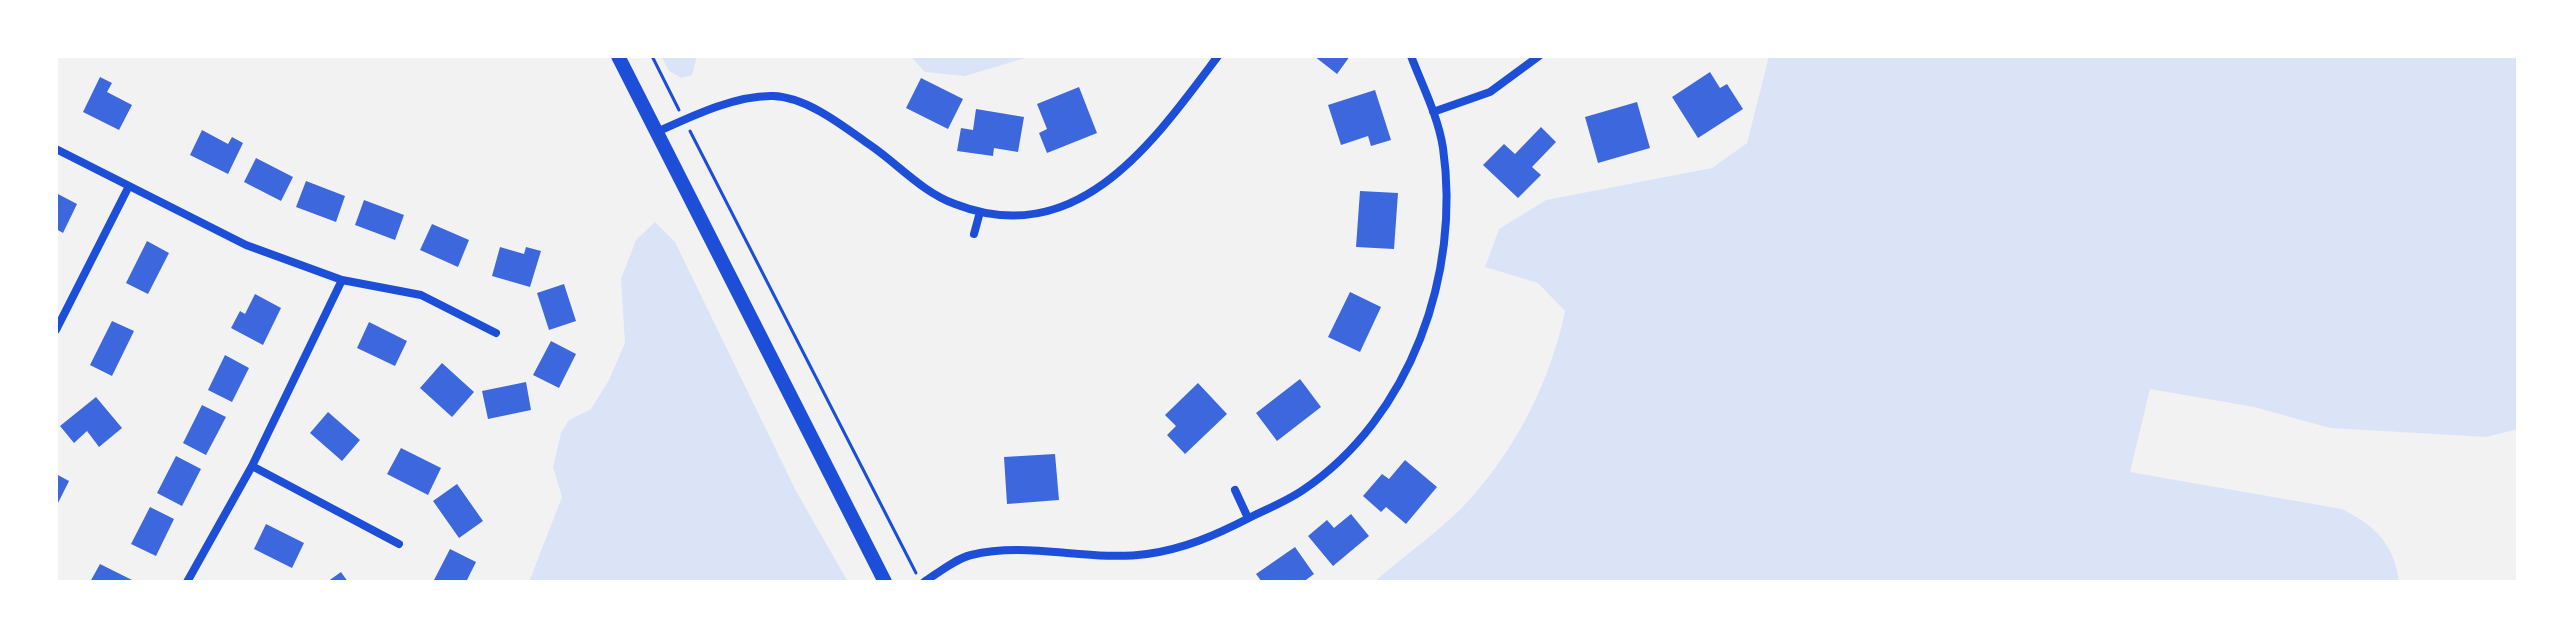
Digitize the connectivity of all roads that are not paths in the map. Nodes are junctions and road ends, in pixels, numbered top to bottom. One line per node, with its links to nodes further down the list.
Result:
1 (618, 56): 6 (main road)
2 (1218, 56): 9 (street)
3 (1411, 56): 5 (street)
4 (1539, 56): 5 (street)
5 (1433, 112): 16 (street)
6 (657, 132): 9 (street); 19 (main road)
7 (56, 149): 8 (street)
8 (129, 186): 11 (street); 12 (street)
9 (980, 212): 10 (street)
10 (974, 234)
11 (342, 280): 13 (street); 14 (street)
12 (56, 330)
13 (496, 333)
14 (252, 466): 17 (street); 18 (street)
15 (1235, 490): 16 (street)
16 (1248, 518): 20 (street)
17 (399, 544)
18 (187, 582)
19 (885, 582)
20 (923, 582)

